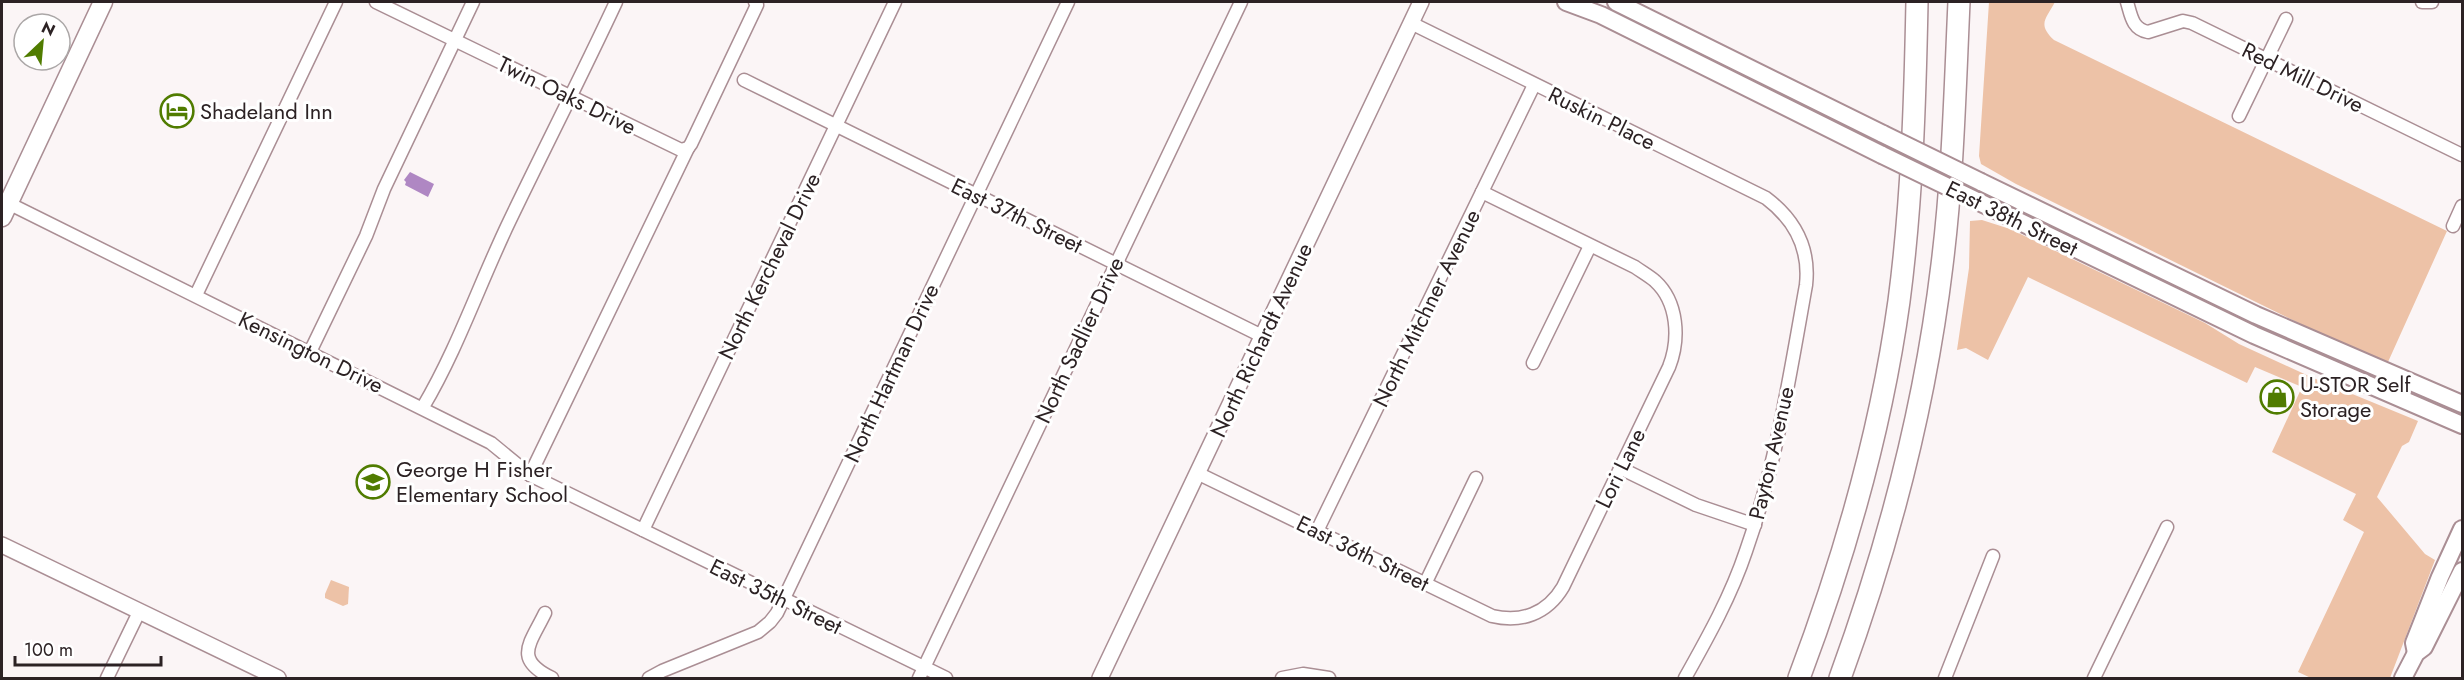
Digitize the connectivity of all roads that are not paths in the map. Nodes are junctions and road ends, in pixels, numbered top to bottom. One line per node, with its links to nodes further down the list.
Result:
1 (103, 2): 32 (main road)
2 (336, 2): 37 (street)
3 (376, 2): 20 (street, Twin Oaks Drive)
4 (473, 2): 20 (street)
5 (616, 2): 24 (street)
6 (755, 2): 27 (street)
7 (895, 2): 26 (street, North Kercheval Drive)
8 (1068, 2): 30 (street, North Hartman Drive)
9 (1241, 2): 36 (street, North Sadlier Drive)
10 (1421, 2): 19 (street, North Richardt Avenue)
11 (1566, 2): 43 (main road, East 38th Street, bridge)
12 (1616, 2): 41 (main road, East 38th Street, bridge)
13 (1917, 2): 73 (highway)
14 (1959, 2): 74 (highway)
15 (2127, 2): 21 (street, Red Mill Drive)
16 (2422, 2): 17 (street)
17 (2432, 2)
18 (2286, 19): 21 (street)
19 (1411, 24): 23 (street, Ruskin Place); 38 (street, North Richardt Avenue)
20 (454, 40): 24 (street, Twin Oaks Drive); 39 (street)
21 (2266, 60): 25 (street); 28 (street, Red Mill Drive)
22 (744, 80): 26 (street)
23 (1534, 85): 29 (street, North Mitchner Avenue); 33 (street, Ruskin Place)
24 (572, 97): 27 (street, Twin Oaks Drive); 42 (street)
25 (2239, 116)
26 (836, 125): 30 (street, East 37th Street); 52 (street, North Kercheval Drive)
27 (688, 148): 46 (street)
28 (2463, 155)
29 (1482, 192): 35 (street); 53 (street, North Mitchner Avenue)
30 (976, 195): 36 (street, East 37th Street); 58 (street, North Hartman Drive)
31 (2463, 206): 34 (street)
32 (5, 210): 37 (street, Kensington Drive)
33 (1789, 219): 49 (street, Payton Avenue)
34 (2453, 226)
35 (1590, 246): 40 (street); 44 (street, Lori Lane)
36 (1115, 264): 38 (street, East 37th Street); 63 (street, North Sadlier Drive)
37 (196, 295): 39 (street, Kensington Drive)
38 (1262, 336): 45 (street, North Richardt Avenue)
39 (310, 352): 42 (street, Kensington Drive)
40 (1533, 363)
41 (2463, 404)
42 (423, 407): 46 (street, Kensington Drive)
43 (2463, 425)
44 (1620, 468): 49 (street); 61 (street, Lori Lane)
45 (1197, 473): 53 (street, East 36th Street); 69 (street, North Richardt Avenue)
46 (530, 475): 48 (street, Kensington Drive)
47 (1476, 478): 57 (street)
48 (607, 513): 52 (street, East 35th Street)
49 (1755, 525): 72 (street, Payton Avenue)
50 (2167, 527): 76 (street)
51 (2463, 529): 62 (main road)
52 (643, 530): 58 (street, East 35th Street)
53 (1317, 531): 57 (street, East 36th Street)
54 (2, 545): 59 (street)
55 (1993, 556): 75 (street)
56 (2463, 571): 62 (main road)
57 (1425, 584): 61 (street, East 36th Street)
58 (783, 600): 63 (street, East 35th Street); 67 (street, North Hartman Drive)
59 (139, 612): 64 (street); 65 (street)
60 (545, 613): 66 (street)
61 (1531, 615)
62 (2416, 652): 77 (main road)
63 (921, 673): 68 (street, East 35th Street)
64 (107, 678)
65 (278, 678)
66 (552, 678)
67 (649, 678)
68 (946, 678)
69 (1100, 678)
70 (1282, 678): 71 (street)
71 (1329, 678)
72 (1685, 678)
73 (1799, 678)
74 (1840, 678)
75 (1945, 678)
76 (2094, 678)
77 (2403, 678)

